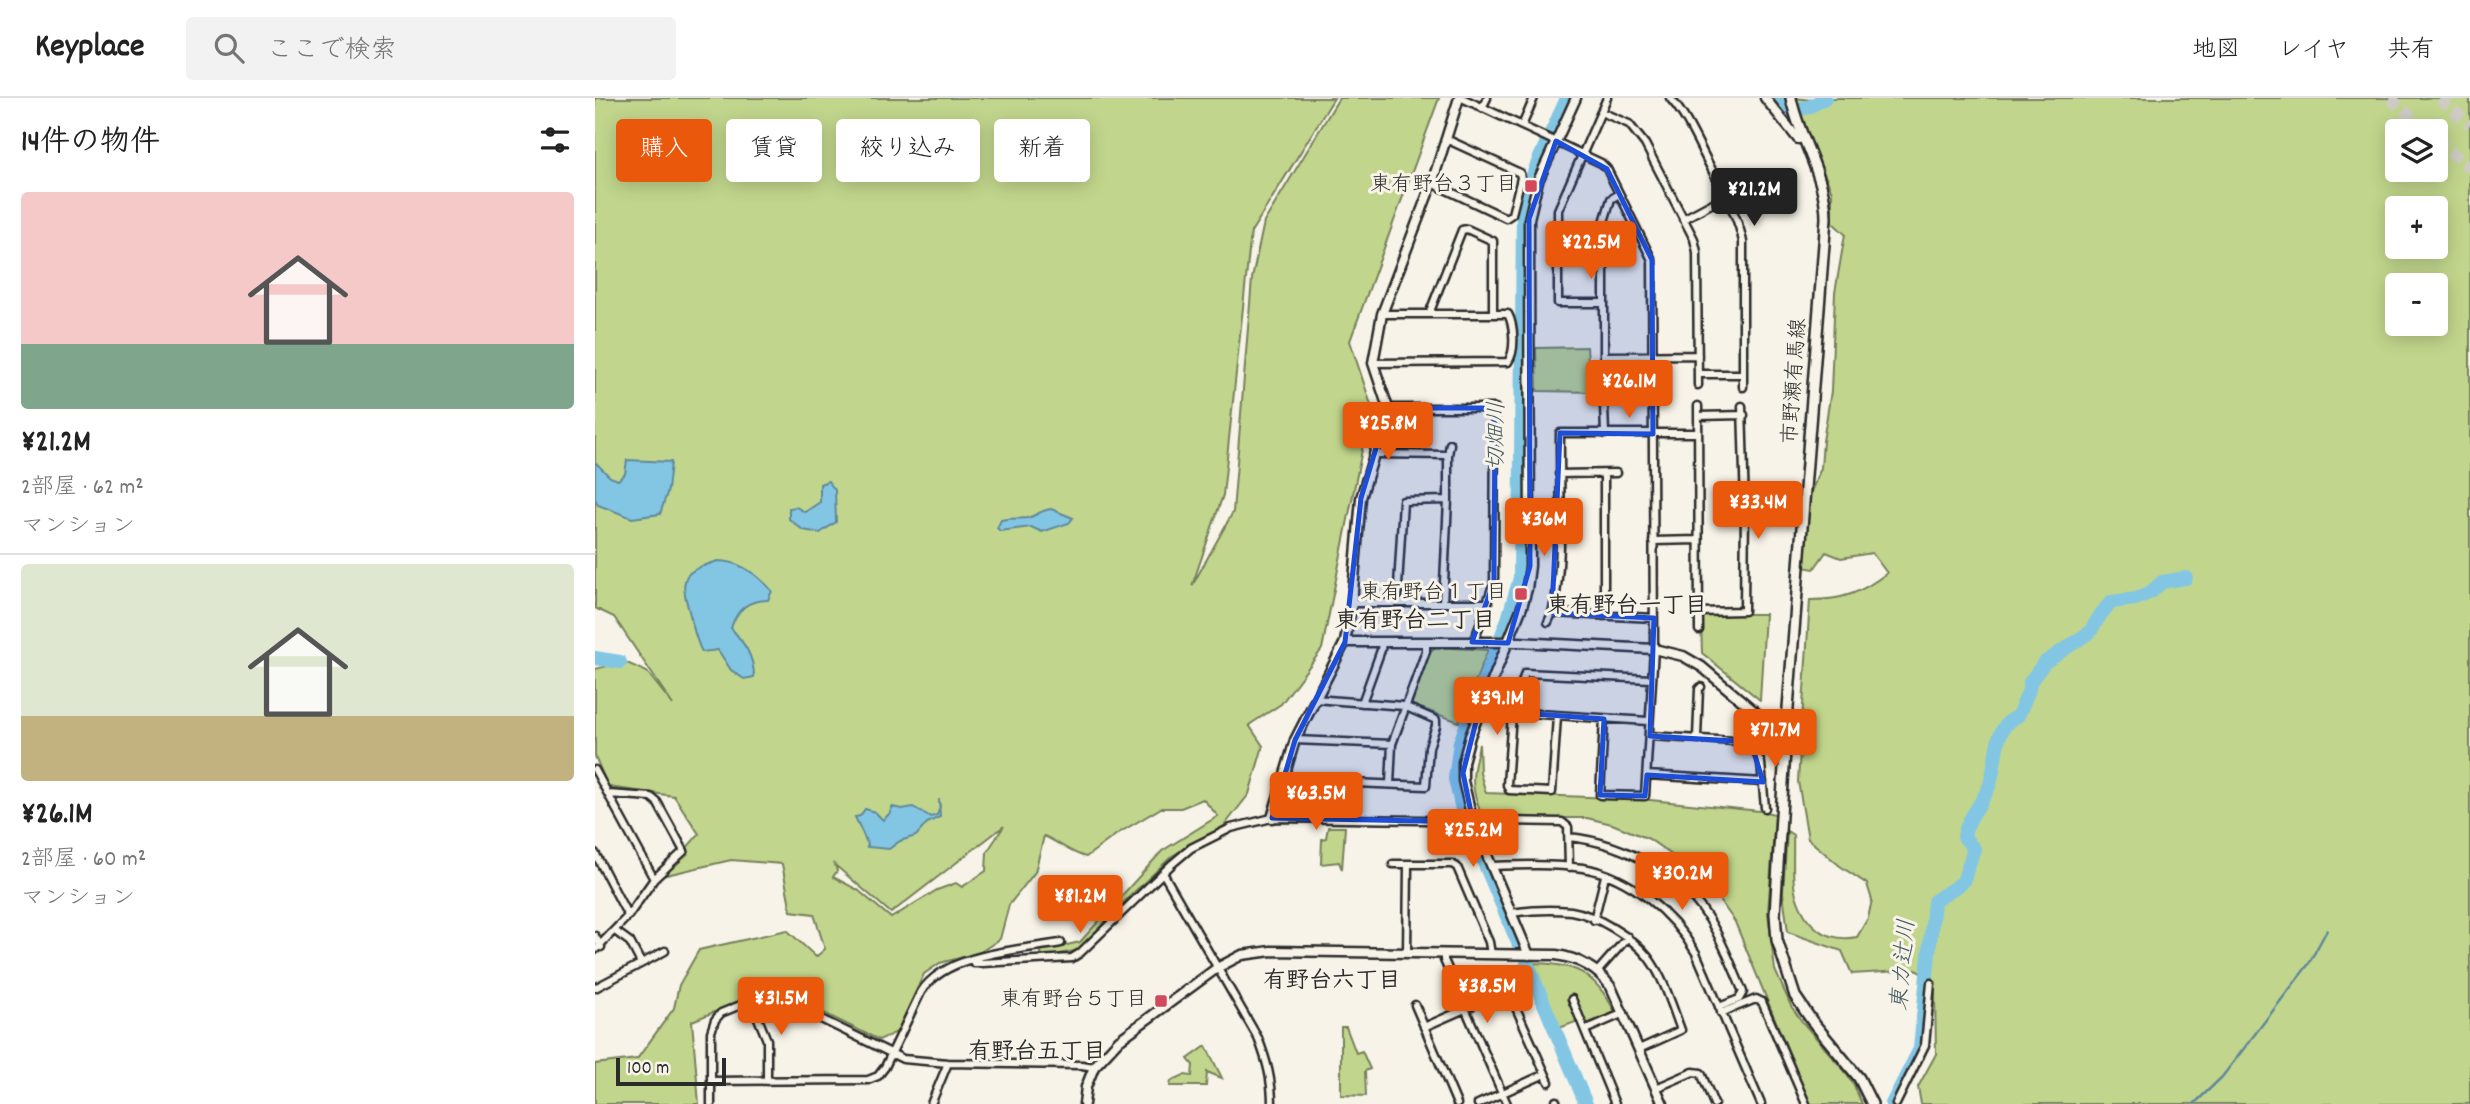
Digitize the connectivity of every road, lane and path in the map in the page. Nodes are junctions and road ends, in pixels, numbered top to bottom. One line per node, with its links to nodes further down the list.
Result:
1 (1460, 98): 9 (street); 13 (street)
2 (1487, 98): 9 (street)
3 (1534, 98): 11 (street)
4 (1576, 98): 14 (street)
5 (1608, 98): 10 (street)
6 (1669, 98): 18 (street)
7 (1765, 98): 12 (street)
8 (1792, 106): 12 (main road, 市野瀬有馬線)
9 (1482, 108): 11 (street)
10 (1601, 112): 15 (street); 19 (street)
11 (1522, 125): 14 (street)
12 (1803, 138): 77 (main road, 市野瀬有馬線)
13 (1446, 139): 16 (street); 16 (street)
14 (1556, 141): 15 (street); 65 (street)
15 (1581, 153): 17 (street); 20 (street)
16 (1431, 183): 21 (street)
17 (1619, 194): 20 (street); 24 (street)
18 (1725, 196): 19 (street); 29 (street)
19 (1683, 219): 25 (street)
20 (1604, 303): 26 (street)
21 (1382, 314): 22 (street); 27 (street)
22 (1429, 314): 23 (street); 23 (street)
23 (1493, 314): 27 (street)
24 (1653, 355): 25 (street); 26 (street); 41 (street)
25 (1698, 355): 28 (street)
26 (1605, 356): 32 (street)
27 (1373, 363): 36 (street)
28 (1698, 374): 29 (street); 30 (street)
29 (1743, 374): 31 (street)
30 (1698, 385)
31 (1742, 387)
32 (1604, 388)
33 (1604, 405): 40 (street)
34 (1698, 405): 38 (street)
35 (1742, 406): 37 (street)
36 (1388, 408): 43 (street); 54 (street)
37 (1744, 415): 38 (street); 55 (street)
38 (1698, 416): 39 (street)
39 (1698, 433): 41 (street); 49 (street)
40 (1605, 434): 41 (street); 46 (street)
41 (1653, 434): 50 (street)
42 (1450, 443): 44 (street)
43 (1376, 454): 44 (street); 51 (street)
44 (1448, 455): 48 (street)
45 (1616, 473): 47 (street)
46 (1559, 474): 47 (street); 56 (street)
47 (1604, 474): 57 (street)
48 (1448, 500): 52 (street); 53 (street)
49 (1698, 540): 50 (street); 55 (street)
50 (1653, 541): 58 (street)
51 (1352, 603): 52 (street); 61 (street)
52 (1397, 603): 53 (street)
53 (1443, 603): 54 (street)
54 (1488, 603): 64 (street)
55 (1698, 612): 60 (street)
56 (1552, 613): 57 (street); 59 (street)
57 (1604, 616): 58 (street)
58 (1654, 618): 66 (street)
59 (1548, 622)
60 (1699, 630)
61 (1345, 642): 62 (street); 69 (street)
62 (1382, 642): 63 (street); 70 (street)
63 (1426, 642): 64 (street); 71 (street)
64 (1474, 642): 65 (street)
65 (1508, 643): 66 (street); 72 (street)
66 (1654, 649): 67 (street); 77 (street)
67 (1651, 679): 73 (street); 76 (street)
68 (1702, 687): 79 (street)
69 (1315, 699): 70 (street); 80 (street)
70 (1362, 703): 71 (street)
71 (1404, 706): 81 (street); 86 (street)
72 (1479, 710): 73 (street); 90 (street)
73 (1512, 714): 74 (street); 74 (street)
74 (1557, 716): 75 (street)
75 (1604, 719): 76 (street); 83 (street)
76 (1649, 721): 78 (street)
77 (1786, 734): 149 (main road, 市野瀬有馬線)
78 (1650, 736): 79 (street); 83 (street)
79 (1697, 737): 85 (street)
80 (1295, 740): 81 (street); 84 (street)
81 (1392, 744): 86 (street)
82 (595, 769): 87 (street)
83 (1647, 775): 85 (street)
84 (1283, 780): 86 (street); 89 (street)
85 (1763, 782): 88 (street)
86 (1390, 784)
87 (608, 794): 99 (street); 99 (street)
88 (1765, 807)
89 (1272, 818): 90 (street); 97 (street)
90 (1473, 822): 91 (street); 95 (street)
91 (1569, 837): 96 (street); 123 (street)
92 (595, 853): 101 (street)
93 (1394, 864): 94 (street)
94 (1408, 864): 109 (street); 111 (street)
95 (1492, 866): 96 (street); 100 (street)
96 (1569, 867): 98 (street)
97 (1163, 873): 113 (street); 115 (street)
98 (1605, 876): 102 (street); 123 (street)
99 (654, 879): 101 (street)
100 (1511, 913): 102 (street); 112 (street)
101 (628, 916): 103 (street)
102 (1594, 920): 105 (street)
103 (615, 931): 107 (street); 114 (street)
104 (595, 936): 107 (street)
105 (1627, 937): 116 (street); 127 (street)
106 (1061, 943): 113 (street)
107 (598, 948)
108 (665, 951): 114 (street)
109 (1407, 953): 110 (street); 115 (street)
110 (1444, 954): 111 (street); 122 (street)
111 (1491, 954): 112 (street)
112 (1529, 955): 116 (street)
113 (973, 960): 128 (street)
114 (641, 963): 118 (street)
115 (1217, 968): 130 (street); 140 (street)
116 (1597, 972): 124 (street)
117 (1931, 984): 150 (street)
118 (595, 988)
119 (1572, 999): 126 (street)
120 (751, 1001): 128 (street); 132 (street); 133 (street)
121 (1415, 1005): 125 (street)
122 (1465, 1009): 125 (street); 131 (street); 136 (street)
123 (1720, 1010): 147 (street); 148 (street)
124 (1624, 1013): 126 (street); 127 (street)
125 (1424, 1027): 141 (street)
126 (1585, 1030): 144 (street)
127 (1639, 1048): 135 (street)
128 (892, 1054): 129 (street); 133 (street)
129 (948, 1063): 130 (street); 138 (street)
130 (1094, 1067): 139 (street)
131 (1545, 1074): 134 (street); 136 (street)
132 (711, 1081): 133 (street); 137 (street)
133 (767, 1081)
134 (1549, 1083)
135 (1656, 1088): 145 (street); 146 (street)
136 (1502, 1094): 142 (street); 143 (street)
137 (711, 1104)
138 (931, 1104)
139 (1084, 1104)
140 (1272, 1104)
141 (1458, 1104)
142 (1478, 1104)
143 (1507, 1104)
144 (1615, 1104)
145 (1663, 1104)
146 (1713, 1104)
147 (1761, 1104)
148 (1806, 1104)
149 (1872, 1104)
150 (1896, 1104)

